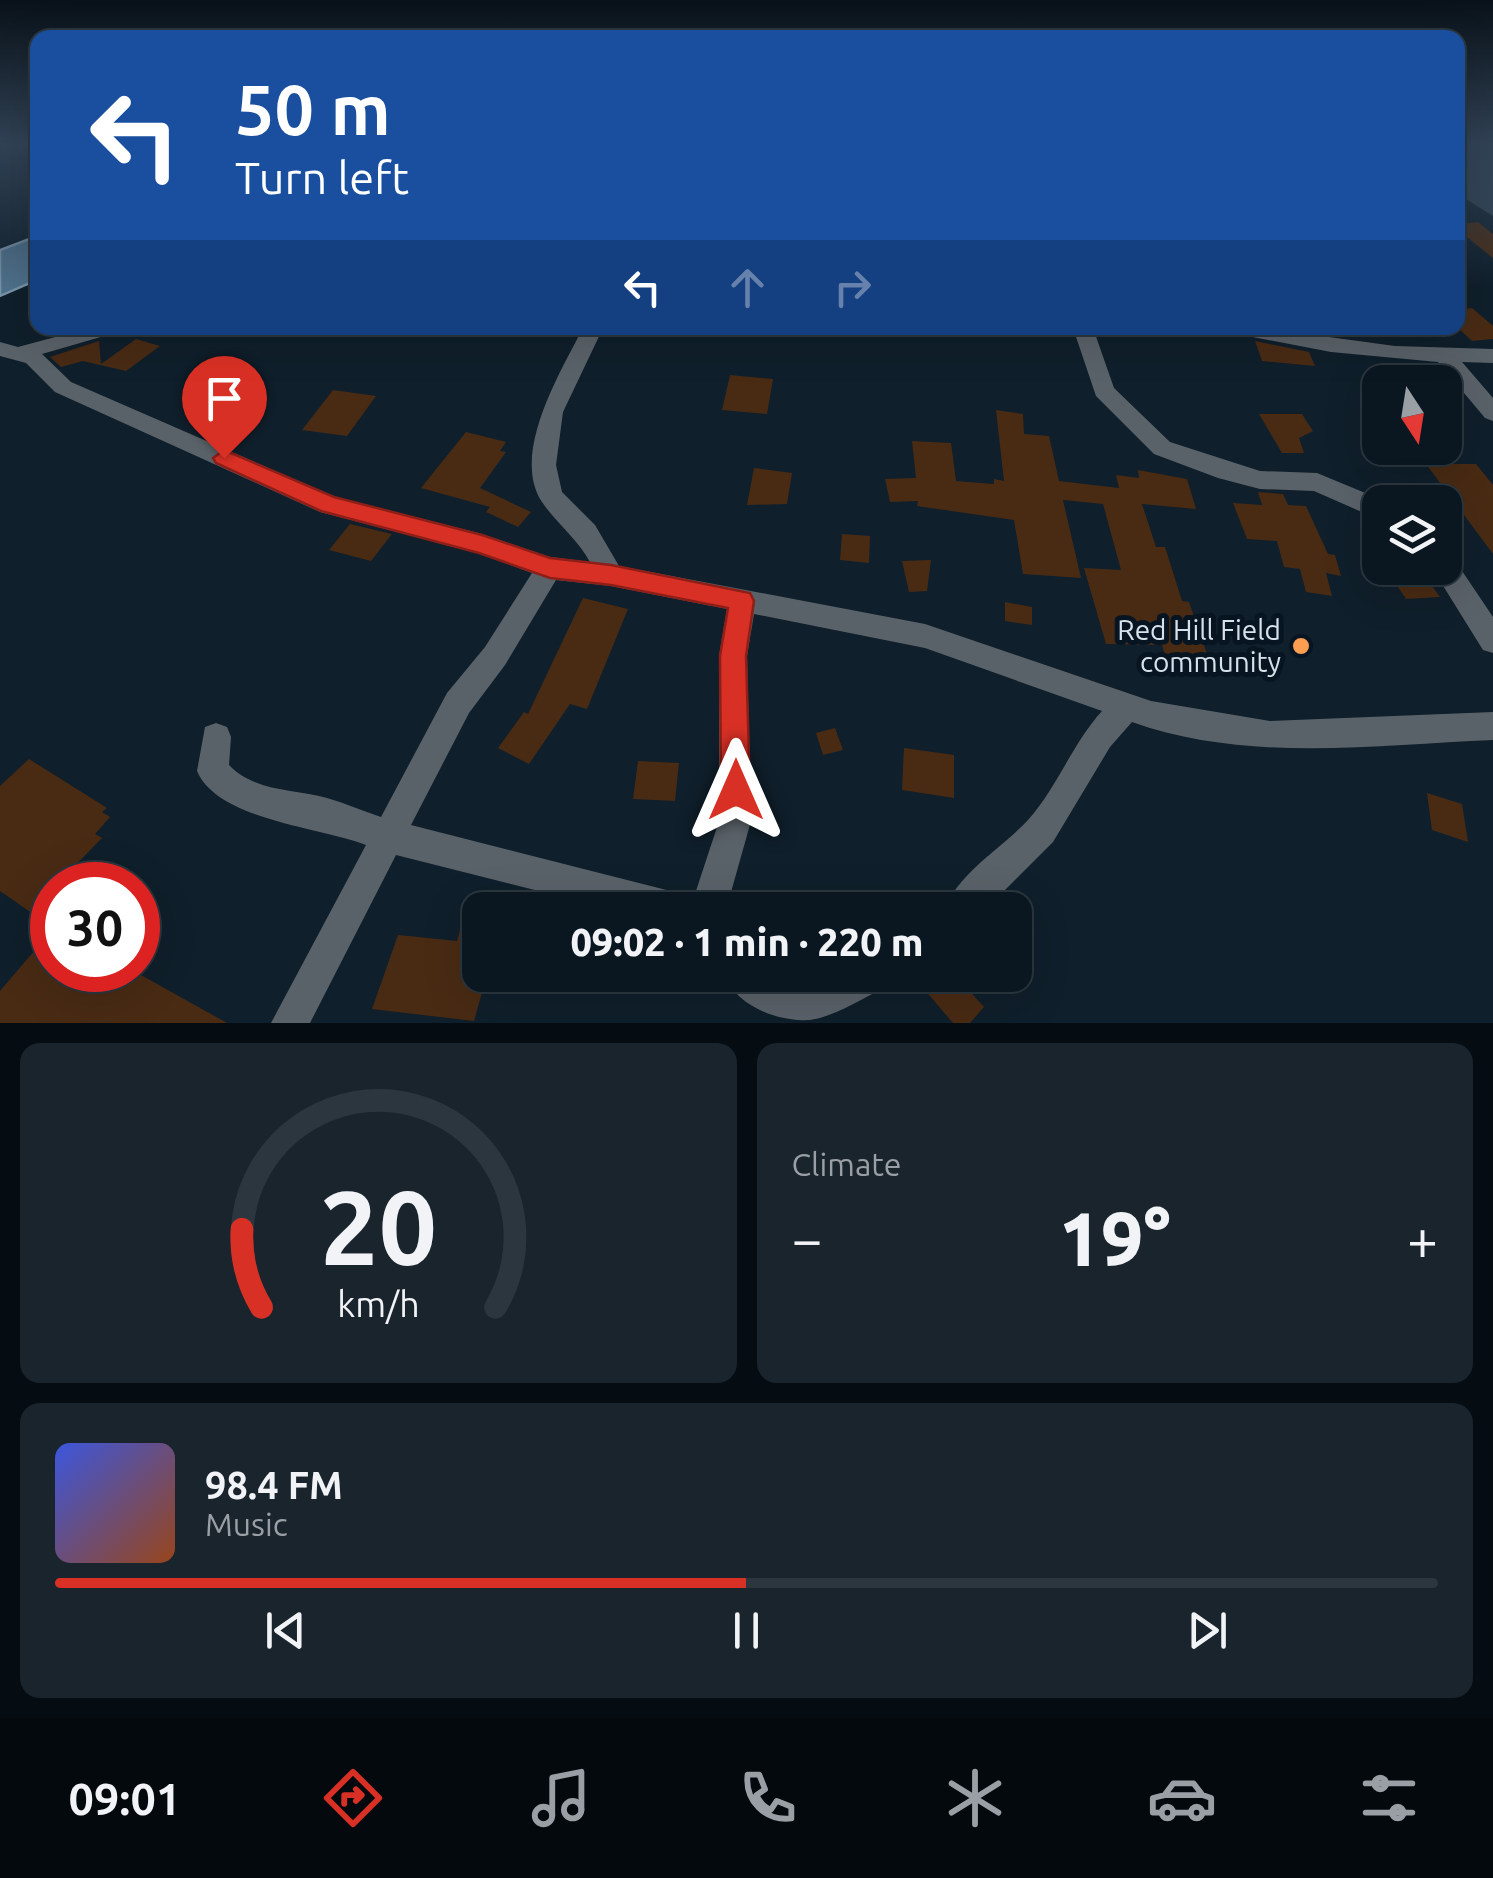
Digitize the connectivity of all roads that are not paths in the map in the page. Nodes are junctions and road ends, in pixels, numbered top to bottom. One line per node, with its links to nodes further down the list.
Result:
1 (81, 335): 6 (street)
2 (590, 335): 13 (street)
3 (1085, 335): 11 (street)
4 (1266, 335): 7 (street)
5 (1414, 335): 7 (street)
6 (9, 352): 12 (street)
7 (1412, 354): 8 (street)
8 (1445, 356): 9 (street); 10 (street)
9 (1493, 356)
10 (1493, 412)
11 (1362, 502)
12 (550, 568): 13 (street); 20 (street)
13 (611, 575): 15 (street)
14 (1457, 585): 16 (street)
15 (742, 601): 17 (street); 22 (street)
16 (1493, 641)
17 (1125, 708): 18 (street); 23 (street)
18 (1493, 726)
19 (216, 737): 20 (street)
20 (388, 836): 21 (street); 26 (street)
21 (611, 892)
22 (714, 892)
23 (977, 892)
24 (764, 992): 25 (street)
25 (833, 992)
26 (290, 1023)

